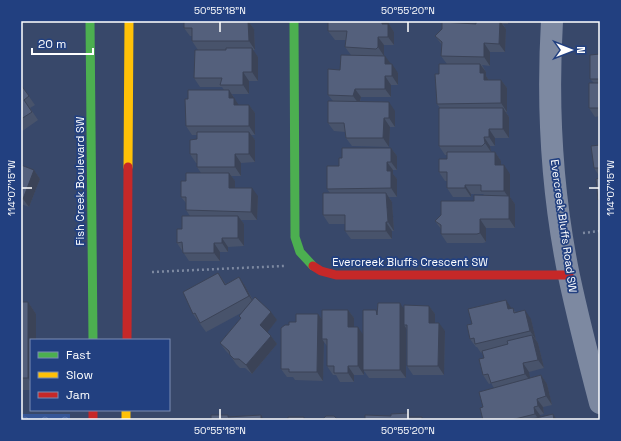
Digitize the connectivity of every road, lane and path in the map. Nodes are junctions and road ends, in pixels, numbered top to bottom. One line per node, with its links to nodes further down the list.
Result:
1 (90, 21): 8 (main road, Fish Creek Boulevard SW)
2 (129, 21): 9 (main road)
3 (294, 21): 5 (main road, Evercreek Bluffs Crescent SW)
4 (552, 21): 7 (street, Evercreek Bluffs Road SW)
5 (310, 264): 6 (path); 7 (main road, Evercreek Bluffs Crescent SW)
6 (152, 272)
7 (569, 275): 10 (street, Evercreek Bluffs Road SW)
8 (93, 339)
9 (127, 339)
10 (600, 403)

